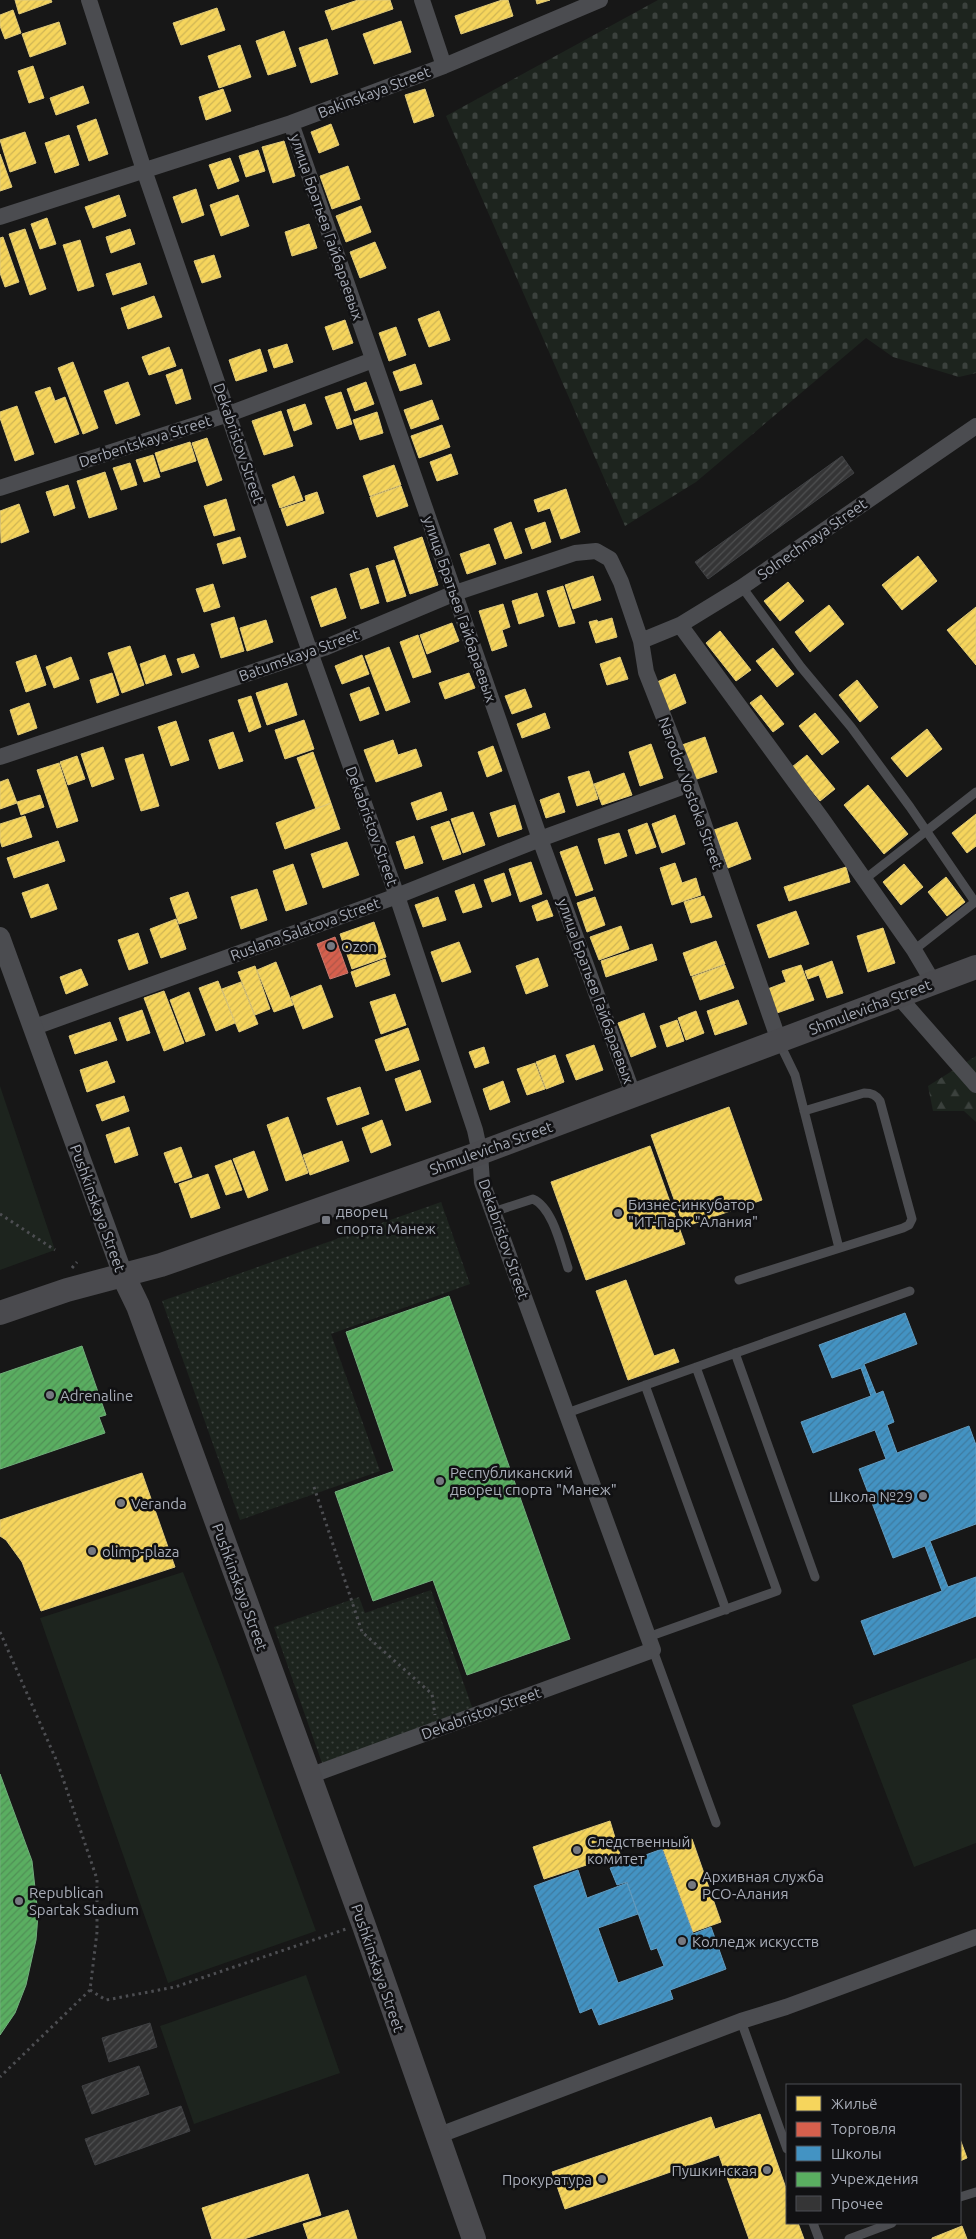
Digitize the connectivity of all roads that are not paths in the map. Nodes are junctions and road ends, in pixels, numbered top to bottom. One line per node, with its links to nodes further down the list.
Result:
1 (89, 0): 6 (street, Dekabristov Street)
2 (422, 0): 4 (street)
3 (600, 0): 4 (street, Bakinskaya Street)
4 (444, 66): 5 (street, Bakinskaya Street)
5 (292, 123): 6 (street, Bakinskaya Street); 8 (street, улица Братьев Гайбараевых)
6 (144, 170): 7 (street, Bakinskaya Street); 9 (street, Dekabristov Street)
7 (0, 217)
8 (373, 360): 9 (street, Derbentskaya Street); 14 (street, улица Братьев Гайбараевых)
9 (229, 414): 11 (street, Derbentskaya Street); 17 (street, Dekabristov Street)
10 (976, 426): 13 (street, Solnechnaya Street)
11 (0, 488)
12 (596, 551): 14 (street, Batumskaya Street); 16 (street, Narodov Vostoka Street)
13 (742, 587): 15 (street, Solnechnaya Street); 21 (lane)
14 (455, 593): 17 (street, Batumskaya Street); 22 (street, улица Братьев Гайбараевых)
15 (680, 624): 16 (street, Solnechnaya Street); 23 (street)
16 (641, 641): 19 (street, Narodov Vostoka Street)
17 (310, 652): 18 (street, Batumskaya Street); 24 (street, Dekabristov Street)
18 (0, 757)
19 (690, 784): 22 (street, Ruslana Salatova Street); 31 (street, Narodov Vostoka Street)
20 (976, 792): 21 (lane)
21 (927, 832): 23 (lane); 26 (lane)
22 (540, 839): 24 (street, Ruslana Salatova Street); 33 (street, улица Братьев Гайбараевых)
23 (865, 879): 26 (street)
24 (397, 896): 30 (street, Ruslana Salatova Street); 35 (street, Dekabristov Street)
25 (0, 937): 30 (street, Pushkinskaya Street)
26 (914, 950): 28 (street)
27 (976, 967): 28 (main road, Shmulevicha Street)
28 (933, 982): 29 (main road, Shmulevicha Street)
29 (898, 996): 31 (main road, Shmulevicha Street); 32 (street)
30 (32, 1028): 39 (street, Pushkinskaya Street)
31 (779, 1041): 33 (main road, Shmulevicha Street); 34 (lane)
32 (976, 1086)
33 (634, 1094): 35 (main road, Shmulevicha Street)
34 (804, 1112): 37 (lane); 37 (lane)
35 (480, 1153): 36 (street, Dekabristov Street); 39 (main road, Shmulevicha Street)
36 (493, 1212): 38 (lane); 46 (street, Dekabristov Street)
37 (839, 1248): 40 (lane)
38 (568, 1268)
39 (123, 1275): 42 (main road, Shmulevicha Street); 50 (main road, Pushkinskaya Street)
40 (739, 1280)
41 (910, 1291): 43 (lane)
42 (0, 1313)
43 (735, 1353): 44 (lane); 47 (lane)
44 (696, 1367): 45 (lane); 48 (lane)
45 (645, 1385): 46 (lane); 48 (lane)
46 (567, 1413): 49 (street, Dekabristov Street)
47 (815, 1577)
48 (726, 1610): 49 (lane)
49 (651, 1644): 50 (street, Dekabristov Street); 51 (lane, Dekabristov Street)
50 (309, 1776): 54 (main road, Pushkinskaya Street)
51 (716, 1823)
52 (976, 1937): 53 (street)
53 (741, 2021): 54 (street); 55 (lane)
54 (437, 2136): 60 (main road, Pushkinskaya Street)
55 (786, 2146)
56 (976, 2192): 57 (lane)
57 (961, 2197)
58 (814, 2224): 61 (lane)
59 (889, 2224): 62 (lane)
60 (474, 2239)
61 (819, 2239)
62 (849, 2239)

